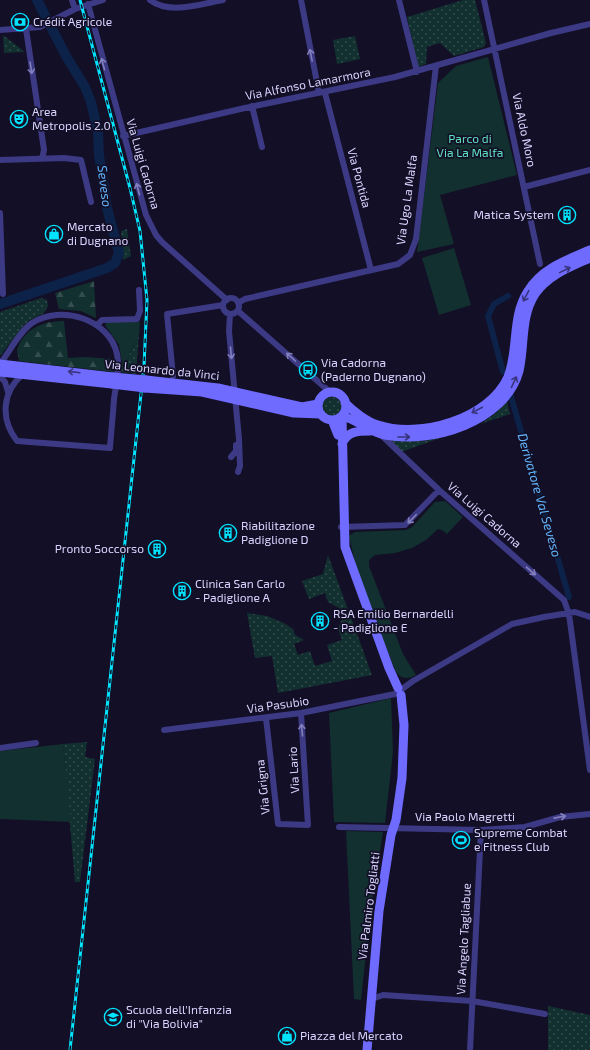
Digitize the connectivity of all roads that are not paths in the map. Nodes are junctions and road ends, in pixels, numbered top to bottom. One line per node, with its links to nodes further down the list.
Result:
1 (72, 0): 9 (street)
2 (103, 0): 8 (street)
3 (150, 0): 4 (street)
4 (224, 0)
5 (300, 0): 16 (street, Via Pontida, one-way to 5)
6 (399, 0): 15 (street)
7 (484, 0): 13 (street, Via Aldo Moro)
8 (88, 4): 9 (street); 18 (street, Via Luigi Cadorna, one-way to 8)
9 (75, 9): 11 (street)
10 (590, 24): 13 (street, Via Alfonso Lamarmora)
11 (26, 29): 12 (street); 20 (street, one-way to 20)
12 (0, 30)
13 (496, 49): 14 (street, Via Alfonso Lamarmora); 23 (street, Via Aldo Moro)
14 (436, 66): 15 (street, Via Alfonso Lamarmora); 29 (street, Via Ugo La Malfa)
15 (417, 72): 16 (street, Via Alfonso Lamarmora)
16 (322, 93): 17 (street, Via Alfonso Lamarmora); 29 (street, Via Pontida)
17 (252, 106): 18 (street, Via Alfonso Lamarmora); 19 (street)
18 (123, 136): 32 (street, Via Luigi Cadorna, one-way to 18)
19 (262, 147)
20 (42, 158): 21 (street); 24 (street)
21 (0, 160)
22 (590, 170): 23 (street)
23 (524, 186): 28 (street, Via Aldo Moro)
24 (91, 202)
25 (0, 213): 31 (street)
26 (590, 250): 48 (main road, one-way to 48)
27 (590, 258): 55 (main road, one-way to 27)
28 (540, 264)
29 (371, 270): 33 (street, Via Ugo La Malfa)
30 (139, 290): 36 (street)
31 (3, 294)
32 (225, 302): 33 (street); 35 (street); 43 (street)
33 (238, 303): 34 (street)
34 (238, 311): 35 (street); 46 (street, one-way to 34)
35 (230, 314): 47 (street, one-way to 47)
36 (98, 324): 37 (street); 44 (street)
37 (9, 354): 38 (street); 39 (street)
38 (0, 364): 39 (main road, Via Leonardo da Vinci)
39 (10, 365): 44 (main road, Via Leonardo da Vinci, one-way to 39)
40 (0, 372): 41 (main road, Via Leonardo da Vinci)
41 (23, 374): 44 (main road, Via Leonardo da Vinci); 45 (street)
42 (0, 376): 45 (street)
43 (173, 376)
44 (114, 384): 45 (street, Via Leonardo da Vinci); 47 (main road, Via Leonardo da Vinci, bridge)
45 (8, 392)
46 (330, 392): 48 (main road); 49 (main road)
47 (235, 395): 49 (main road, Via Leonardo da Vinci); 50 (street); 51 (main road, Via Leonardo da Vinci)
48 (346, 403): 52 (main road)
49 (318, 404): 51 (main road)
50 (237, 409): 57 (street); 58 (street)
51 (321, 414): 53 (main road)
52 (342, 416): 53 (main road); 54 (main road); 56 (main road)
53 (332, 420): 60 (main road)
54 (370, 431): 55 (main road); 56 (main road)
55 (380, 434): 59 (street, Via Luigi Cadorna)
56 (342, 444): 60 (main road)
57 (231, 457)
58 (238, 472)
59 (439, 490): 60 (street, one-way to 60); 61 (street, Via Luigi Cadorna, one-way to 61)
60 (342, 528): 63 (main road, Via Palmiro Togliatti)
61 (569, 614): 62 (street, Via Pasubio); 63 (street, Via Pasubio); 69 (street, Via Luigi Cadorna)
62 (590, 617)
63 (398, 690): 64 (street, Via Pasubio); 73 (main road, Via Palmiro Togliatti)
64 (301, 713): 65 (street, Via Pasubio); 71 (street, Via Lario, one-way to 64)
65 (266, 718): 66 (street, Via Pasubio); 71 (street, Via Grigna)
66 (164, 730)
67 (36, 744): 68 (street)
68 (0, 748)
69 (590, 770)
70 (590, 814): 74 (street, Via Paolo Magretti, one-way to 70)
71 (308, 825)
72 (339, 827): 73 (street, Via Paolo Magretti)
73 (394, 828): 74 (street, Via Paolo Magretti); 75 (main road, Via Palmiro Togliatti)
74 (481, 830): 78 (street, Via Angelo Tagliabue)
75 (373, 988): 76 (street); 77 (main road, Via Palmiro Togliatti)
76 (383, 995): 77 (street); 78 (street)
77 (372, 998): 80 (main road, Via Palmiro Togliatti); 81 (main road, Via Palmiro Togliatti)
78 (472, 1001): 79 (street); 82 (street, Via Angelo Tagliabue)
79 (545, 1014)
80 (367, 1050)
81 (370, 1050)
82 (470, 1050)

